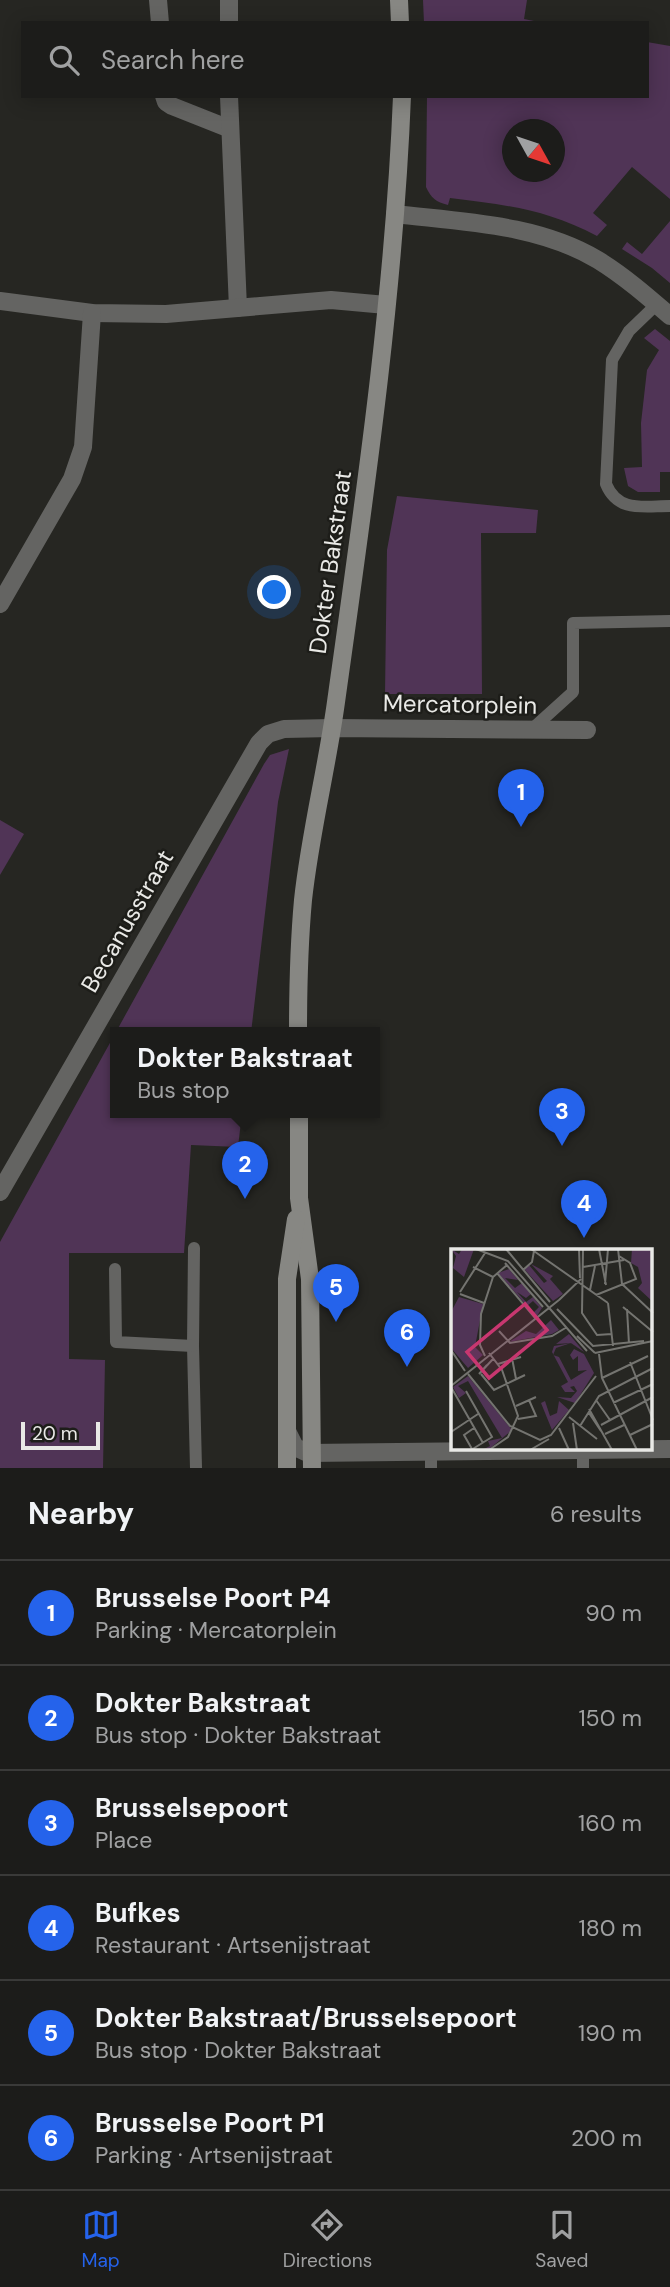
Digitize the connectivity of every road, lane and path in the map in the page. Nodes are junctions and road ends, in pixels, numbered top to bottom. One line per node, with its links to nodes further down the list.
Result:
1 (158, 0): 4 (street)
2 (229, 0): 5 (street)
3 (399, 0): 6 (street)
4 (160, 21)
5 (229, 21)
6 (400, 21)
7 (165, 98): 10 (street)
8 (229, 98): 10 (street)
9 (402, 98): 11 (street, Dokter Bakstraat)
10 (229, 129): 14 (street)
11 (395, 214): 13 (street, Dokter Bakstraat); 15 (street)
12 (0, 301): 16 (street)
13 (386, 305): 14 (street); 20 (street, Dokter Bakstraat)
14 (238, 308): 16 (street)
15 (663, 310): 17 (lane)
16 (92, 313): 18 (street)
17 (670, 506)
18 (1, 599)
19 (670, 621): 21 (lane)
20 (332, 728): 21 (street, Mercatorplein); 23 (street, Dokter Bakstraat); 25 (street, Becanusstraat)
21 (531, 730): 22 (street, Mercatorplein)
22 (587, 730)
23 (298, 1027)
24 (299, 1118): 26 (street)
25 (0, 1192)
26 (299, 1198): 30 (street); 35 (street)
27 (194, 1248): 29 (lane)
28 (116, 1269): 29 (lane)
29 (193, 1346): 36 (lane)
30 (288, 1433): 35 (street); 37 (street)
31 (652, 1449): 32 (street)
32 (670, 1449)
33 (583, 1450): 34 (street); 38 (lane)
34 (431, 1460): 35 (street)
35 (312, 1461)
36 (196, 1468)
37 (287, 1468)
38 (583, 1468)

